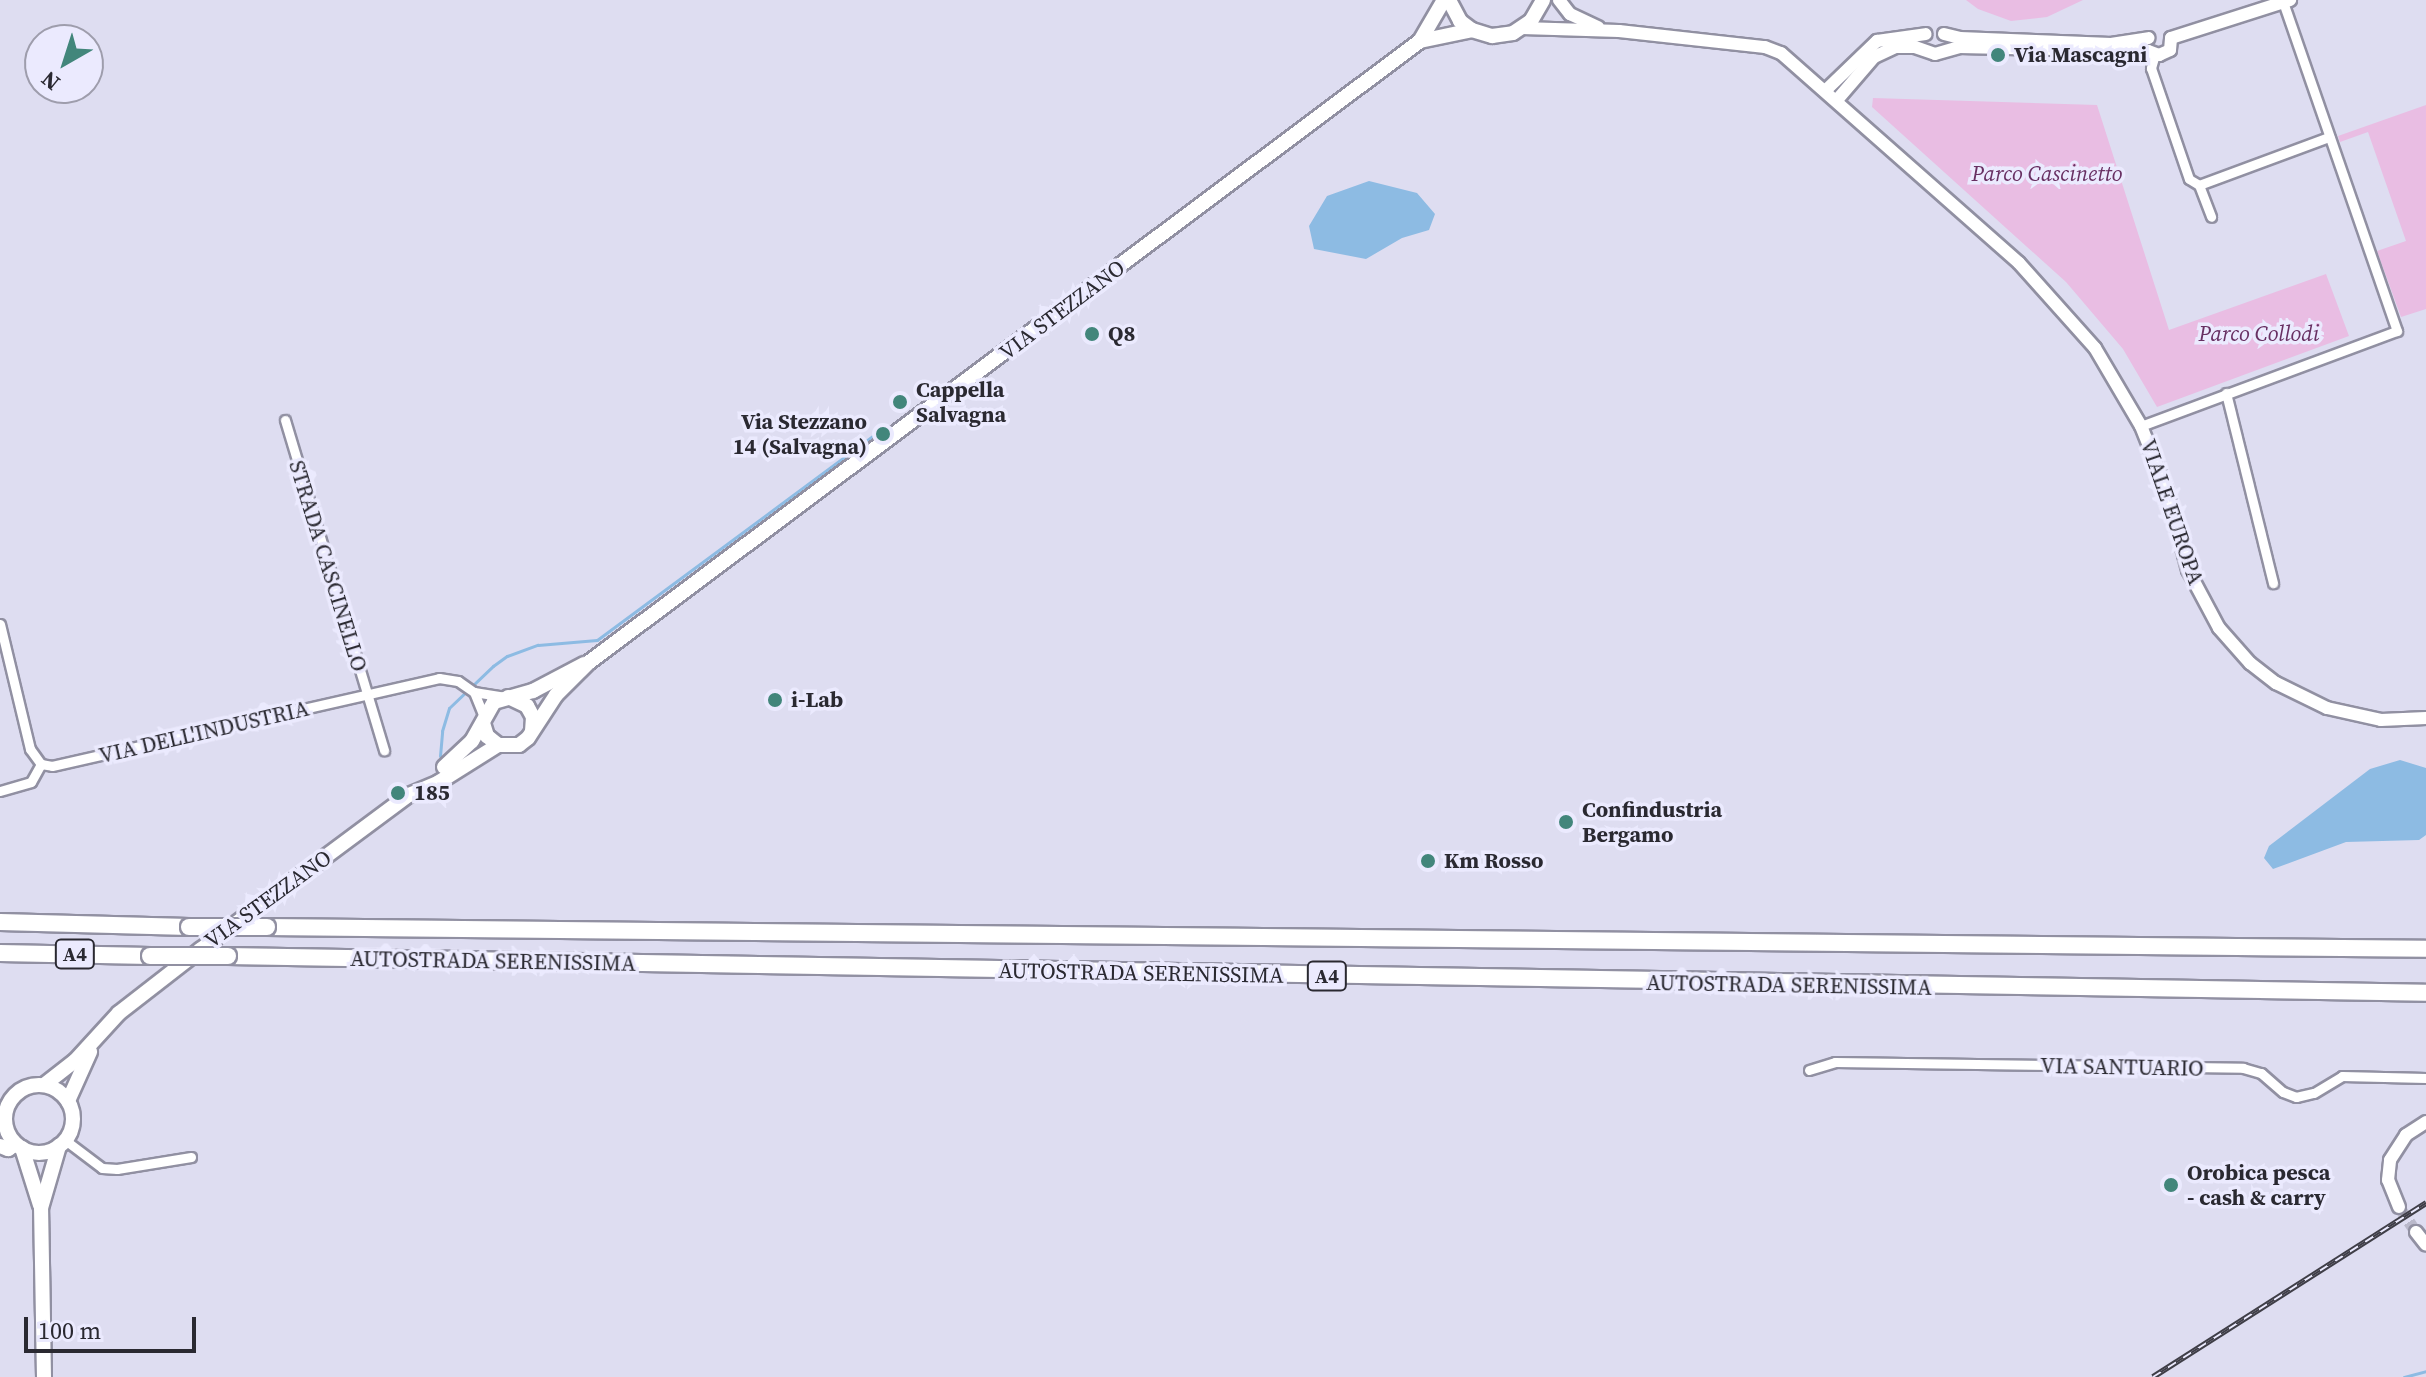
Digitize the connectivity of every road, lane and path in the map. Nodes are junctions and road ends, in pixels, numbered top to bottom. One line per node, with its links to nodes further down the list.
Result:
1 (1446, 0): 6 (main road); 12 (main road, VIA STEZZANO)
2 (1543, 0): 5 (main road)
3 (1559, 0): 7 (street)
4 (2286, 1): 11 (street); 17 (street)
5 (1522, 28): 6 (main road, VIA STEZZANO); 7 (street)
6 (1472, 30): 12 (main road, VIA STEZZANO)
7 (1613, 31): 16 (street, VIALE EUROPA)
8 (1926, 34): 9 (street); 13 (street); 16 (street)
9 (1944, 34): 10 (street); 14 (street)
10 (2149, 38): 11 (street); 15 (street)
11 (2171, 38): 15 (street)
12 (1420, 41): 25 (main road, VIA STEZZANO)
13 (1928, 51): 14 (street); 16 (street)
14 (1943, 51): 15 (street)
15 (2153, 57): 18 (street)
16 (1832, 95): 22 (street, VIALE EUROPA)
17 (2329, 137): 18 (street); 20 (street)
18 (2199, 185): 19 (street)
19 (2211, 217)
20 (2226, 393): 22 (street); 23 (street)
21 (285, 420): 27 (street, STRADA CASCINELLO)
22 (2141, 426): 29 (street, VIALE EUROPA)
23 (2273, 583)
24 (0, 624): 34 (street)
25 (588, 663): 28 (main road, VIA STEZZANO); 31 (main road, VIA STEZZANO)
26 (474, 692): 27 (street, STRADA CASCINELLO); 28 (street, STRADA CASCINELLO); 30 (street)
27 (366, 695): 33 (street); 34 (street, VIA DELL'INDUSTRIA)
28 (505, 697): 30 (main road, VIA STEZZANO); 31 (main road)
29 (2426, 718)
30 (484, 720): 32 (main road); 35 (main road, VIA STEZZANO)
31 (531, 734): 32 (main road, VIA STEZZANO)
32 (498, 745): 35 (main road, VIA STEZZANO)
33 (384, 750)
34 (41, 764): 36 (street)
35 (420, 788): 41 (main road, VIA STEZZANO)
36 (0, 791)
37 (0, 922): 38 (highway, AUTOSTRADA SERENISSIMA / A4, bridge)
38 (2426, 949)
39 (0, 953): 40 (highway, AUTOSTRADA SERENISSIMA / A4, bridge)
40 (2426, 993)
41 (119, 1013): 44 (main road, VIA STEZZANO); 46 (main road, VIA STEZZANO)
42 (1809, 1070): 43 (street, VIA SANTUARIO)
43 (2424, 1076)
44 (44, 1085): 45 (main road, VIA STEZZANO); 46 (main road)
45 (6, 1101): 50 (main road, VIA STEZZANO)
46 (68, 1101): 48 (main road, VIA STEZZANO)
47 (2426, 1122): 52 (street)
48 (62, 1143): 50 (main road); 51 (street); 53 (main road, VIA STEZZANO)
49 (0, 1146): 50 (main road)
50 (19, 1146): 53 (main road, VIA STEZZANO)
51 (191, 1157)
52 (2399, 1207)
53 (41, 1208): 56 (main road)
54 (2416, 1232): 55 (street)
55 (2426, 1245)
56 (44, 1377)

